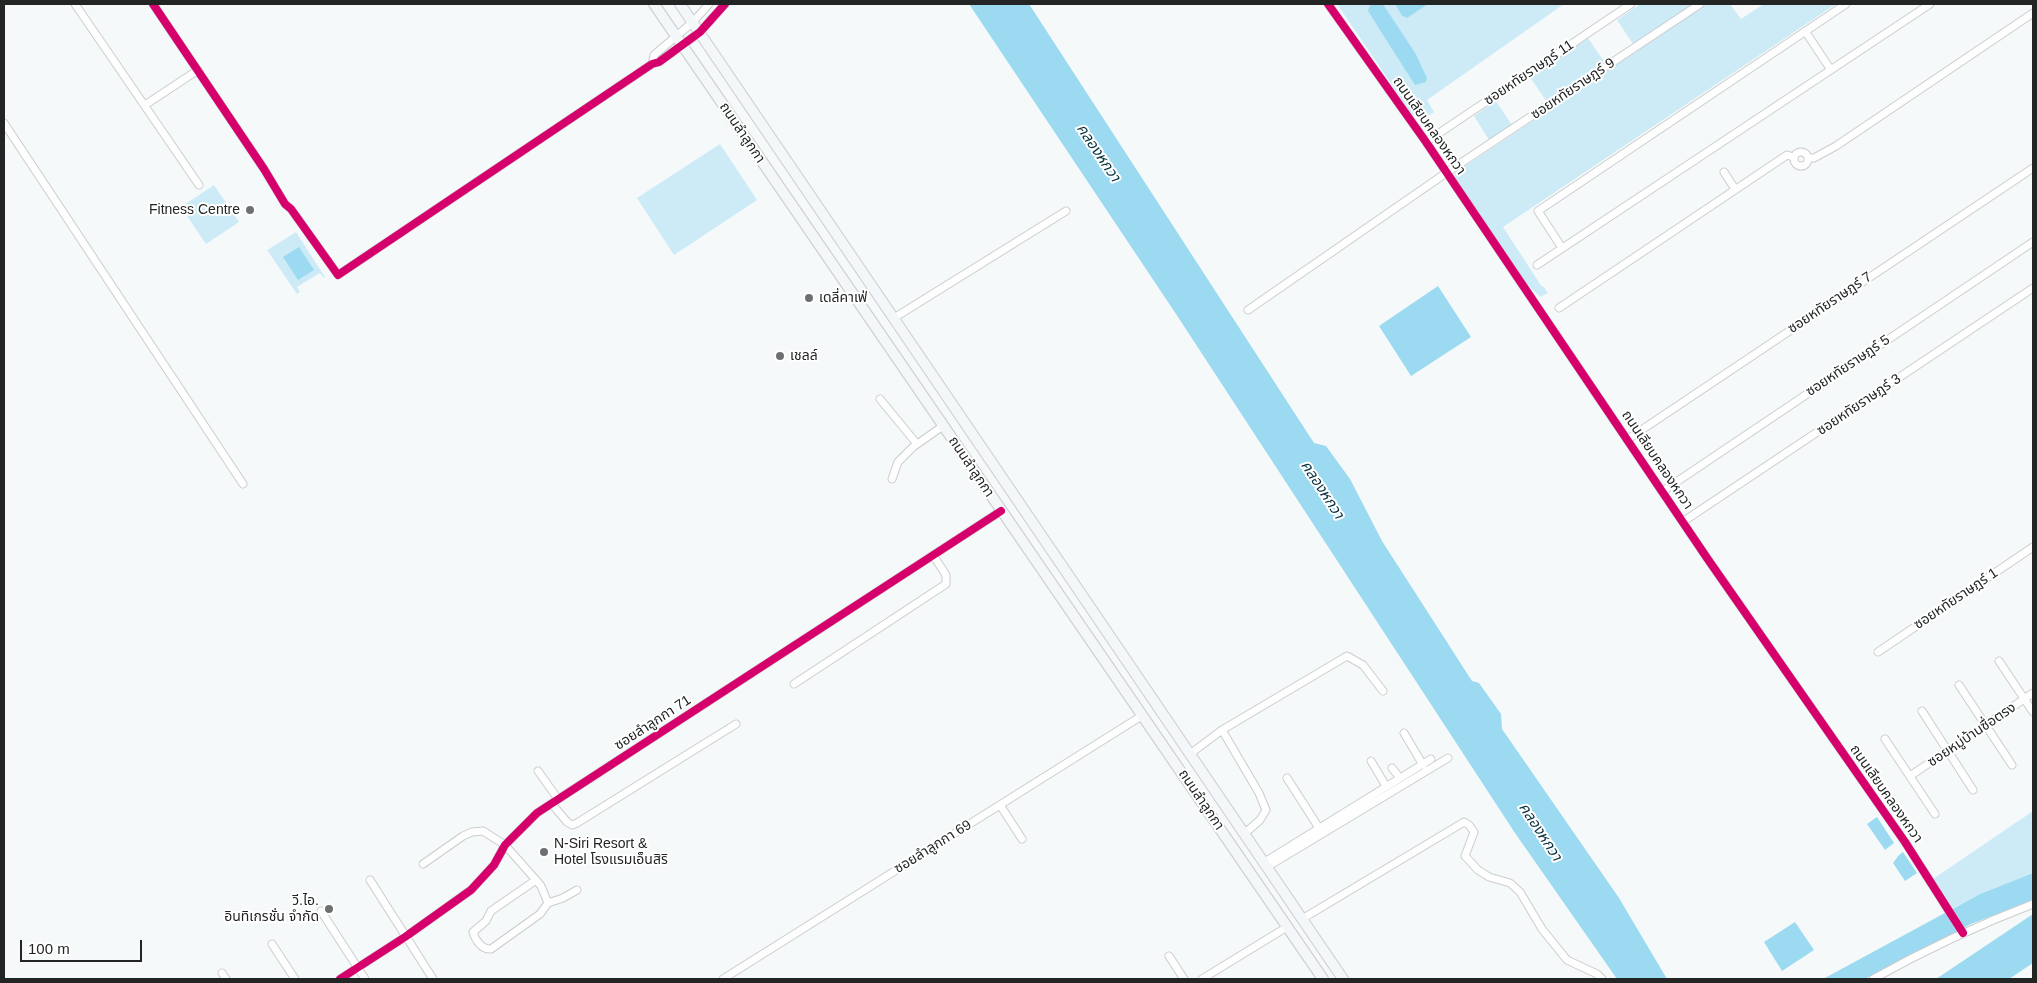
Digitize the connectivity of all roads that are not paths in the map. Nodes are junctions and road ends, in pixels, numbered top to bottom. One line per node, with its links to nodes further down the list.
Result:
1 (75, 4): 21 (street)
2 (153, 4): 19 (street)
3 (654, 4): 16 (main road, ถนนลำลูกกา)
4 (680, 4): 13 (main road, ถนนลำลูกกา)
5 (710, 4): 13 (street)
6 (725, 4): 15 (street)
7 (1328, 4): 23 (street, ถนนเลียบคลองหกวา)
8 (1631, 4): 23 (street, ซอยหทัยราษฎร์ 11)
9 (1700, 4): 28 (street, ซอยหทัยราษฎร์ 9)
10 (1846, 4): 14 (street)
11 (1930, 4): 20 (street)
12 (2033, 12): 25 (street)
13 (693, 22): 15 (main road, ถนนลำลูกกา); 16 (street)
14 (1805, 31): 20 (street); 33 (street)
15 (700, 32): 17 (street); 38 (main road, ถนนลำลูกกา)
16 (676, 36): 17 (main road, ถนนลำลูกกา); 18 (street)
17 (682, 45): 18 (street); 40 (main road, ถนนลำลูกกา)
18 (652, 64): 19 (street)
19 (198, 70): 21 (street)
20 (1830, 70): 33 (street)
21 (145, 105): 29 (street)
22 (4, 123): 44 (street)
23 (1426, 142): 28 (street, ถนนเลียบคลองหกวา)
24 (1793, 157): 25 (street); 25 (street); 30 (street)
25 (1808, 158)
26 (2033, 168): 41 (street, ซอยหทัยราษฎร์ 7)
27 (1724, 172): 30 (street)
28 (1446, 173): 37 (street, ซอยหทัยราษฎร์ 9); 41 (street, ถนนเลียบคลองหกวา)
29 (199, 185)
30 (1735, 189): 36 (street)
31 (1066, 211): 38 (street)
32 (2033, 242): 45 (street, ซอยหทัยราษฎร์ 5)
33 (1562, 248): 34 (street)
34 (1537, 266)
35 (2033, 288): 47 (street, ซอยหทัยราษฎร์ 3)
36 (1559, 308)
37 (1248, 310)
38 (894, 318): 66 (main road, ถนนลำลูกกา)
39 (880, 399): 42 (street)
40 (943, 426): 42 (street); 46 (main road, ถนนลำลูกกา)
41 (1628, 439): 45 (street, ถนนเลียบคลองหกวา)
42 (918, 444): 43 (street)
43 (892, 479)
44 (243, 484)
45 (1663, 491): 47 (street, ถนนเลียบคลองหกวา)
46 (1001, 511): 49 (street, ซอยลำลูกกา 71); 59 (main road, ถนนลำลูกกา)
47 (1684, 521): 98 (street, ถนนเลียบคลองหกวา)
48 (2033, 547): 50 (street, ซอยหทัยราษฎร์ 1)
49 (933, 554): 52 (street); 81 (street, ซอยลำลูกกา 71)
50 (1878, 652)
51 (1999, 661): 56 (street)
52 (794, 684)
53 (1959, 685): 61 (street)
54 (1383, 691): 62 (street)
55 (2033, 693): 56 (street, ซอยหมู่บ้านซื่อตรง)
56 (2025, 699): 58 (street); 61 (street, ซอยหมู่บ้านซื่อตรง)
57 (1922, 712): 65 (street)
58 (2033, 712)
59 (1143, 715): 80 (main road, ถนนลำลูกกา); 82 (street, ซอยลำลูกกา 69)
60 (736, 724): 81 (street)
61 (1987, 725): 65 (street, ซอยหมู่บ้านซื่อตรง); 71 (street)
62 (1222, 730): 66 (street); 85 (street)
63 (1404, 733): 70 (street)
64 (1885, 739): 74 (street)
65 (1948, 751): 74 (street, ซอยหมู่บ้านซื่อตรง); 78 (street)
66 (1190, 754): 79 (main road, ถนนลำลูกกา)
67 (1448, 758): 89 (street)
68 (1431, 759): 70 (street)
69 (1371, 762): 77 (street)
70 (1423, 765): 76 (street)
71 (2012, 765)
72 (1392, 768): 76 (street)
73 (538, 771): 81 (street)
74 (1910, 776): 83 (street)
75 (1287, 778): 84 (street)
76 (1400, 778): 77 (street)
77 (1386, 786): 84 (street)
78 (1973, 790)
79 (1215, 791): 80 (main road); 85 (main road, ถนนลำลูกกา)
80 (1200, 800): 97 (main road, ถนนลำลูกกา)
81 (555, 802): 87 (street, ซอยลำลูกกา 71)
82 (1000, 805): 86 (street); 107 (street, ซอยลำลูกกา 69)
83 (1935, 814)
84 (1318, 828): 89 (street)
85 (1244, 834): 89 (main road, ถนนลำลูกกา)
86 (1022, 839)
87 (505, 845): 88 (street); 91 (street); 99 (street, ซอยลำลูกกา 71)
88 (423, 864)
89 (1265, 865): 96 (main road, ถนนลำลูกกา)
90 (370, 880): 99 (street)
91 (536, 880): 93 (street); 93 (street)
92 (577, 890): 93 (street)
93 (548, 903)
94 (2033, 904): 98 (street)
95 (321, 911): 102 (street)
96 (1302, 919): 111 (main road, ถนนลำลูกกา); 112 (street)
97 (1288, 927): 109 (street); 110 (main road, ถนนลำลูกกา)
98 (1962, 931): 113 (street)
99 (405, 937): 102 (street, ซอยลำลูกกา 71); 106 (street)
100 (272, 944): 103 (street)
101 (1169, 956): 108 (street)
102 (358, 967): 104 (street, ซอยลำลูกกา 71); 105 (street)
103 (295, 979)
104 (340, 979)
105 (365, 979)
106 (433, 979)
107 (722, 979)
108 (1184, 979)
109 (1202, 979)
110 (1323, 979)
111 (1343, 979)
112 (1602, 979)
113 (1873, 979)

